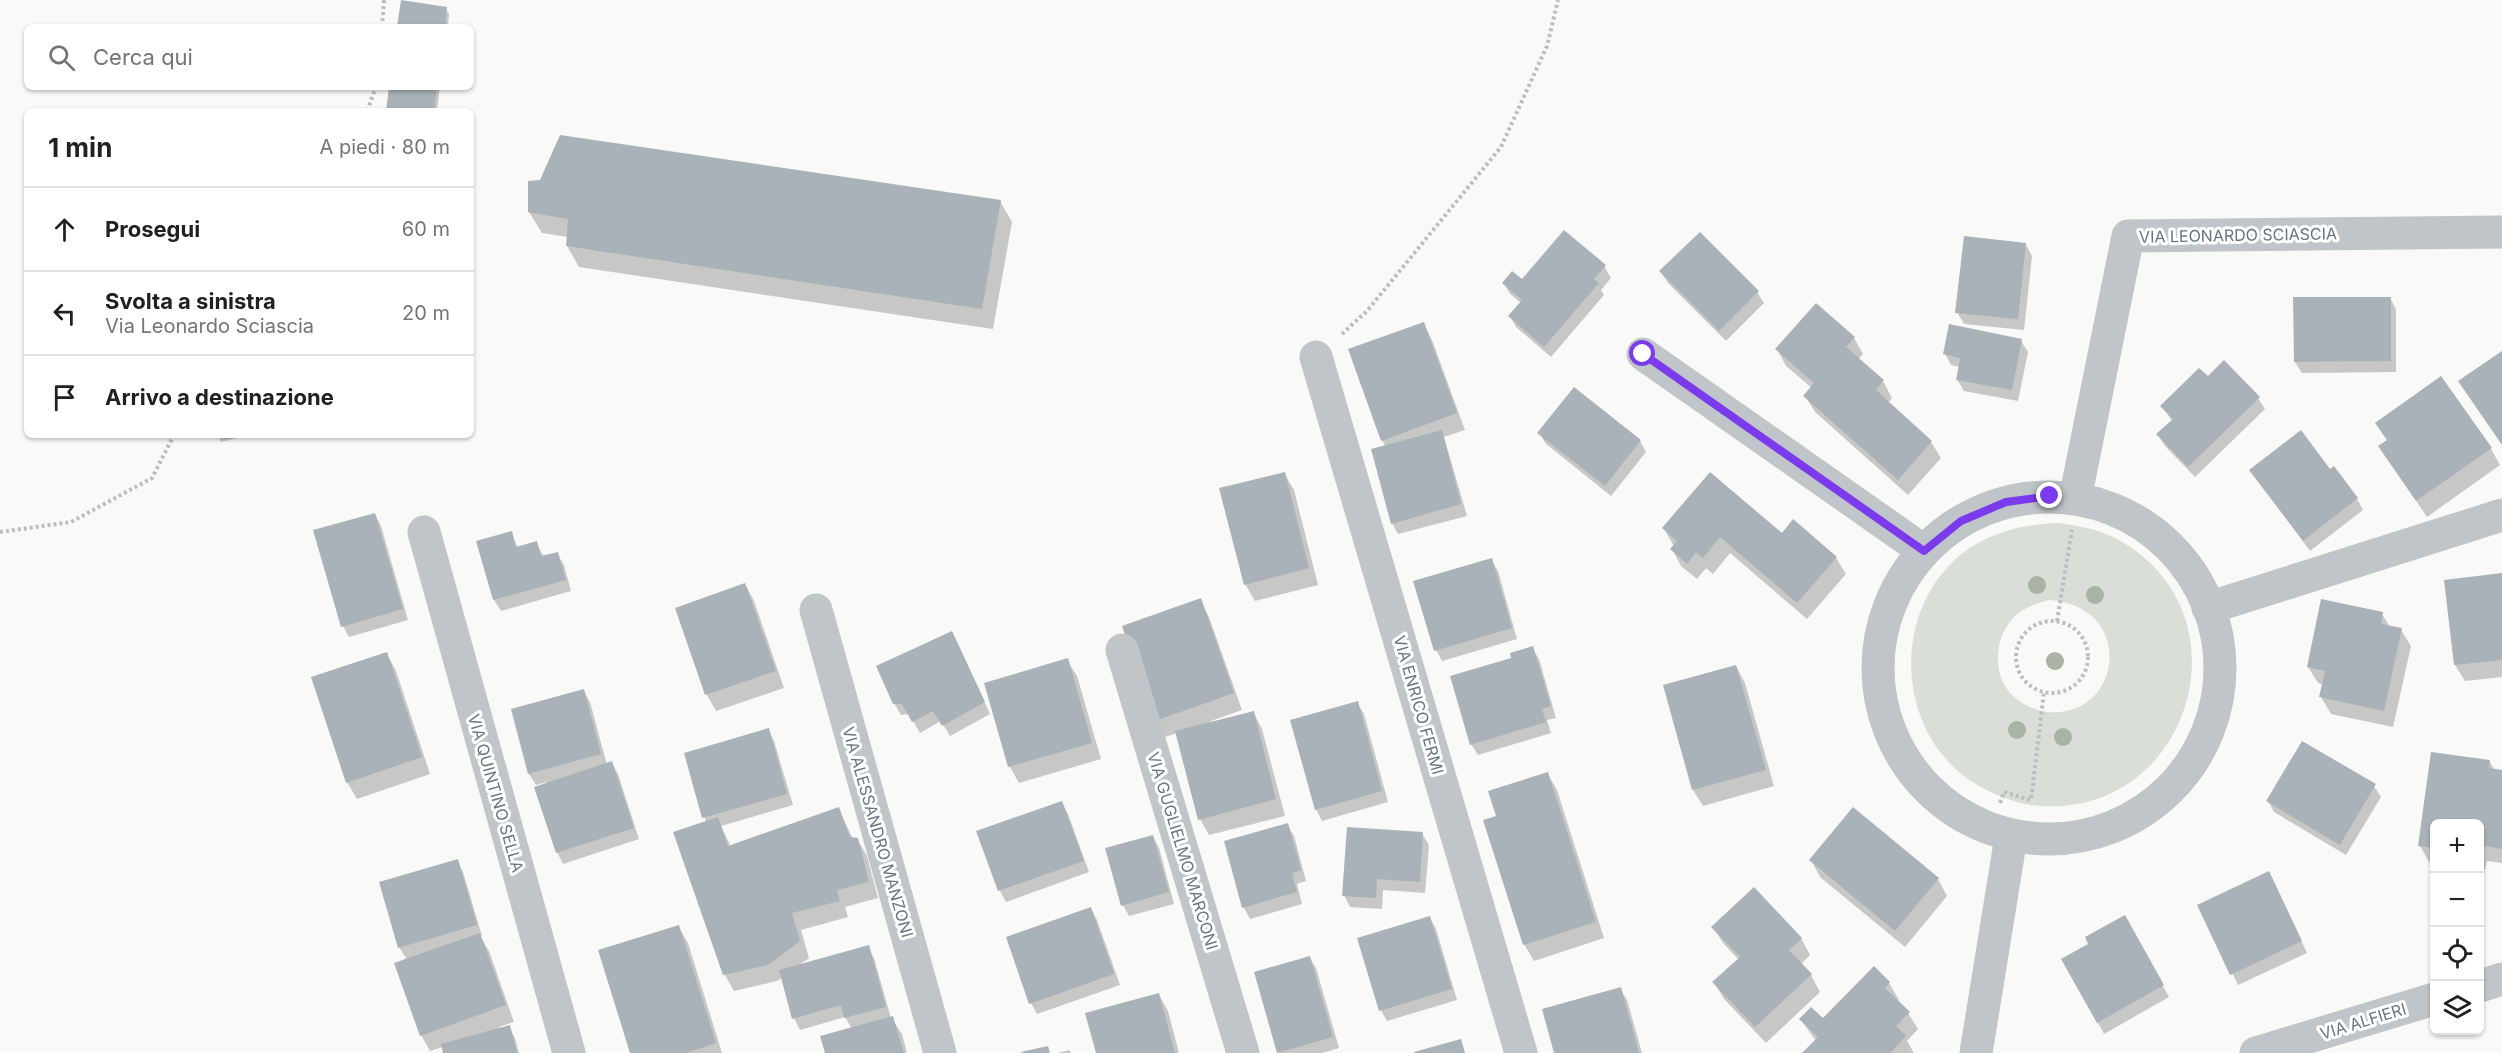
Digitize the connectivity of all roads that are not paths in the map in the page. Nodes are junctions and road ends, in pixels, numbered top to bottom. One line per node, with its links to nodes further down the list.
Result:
1 (2502, 232): 4 (street, VIA LEONARDO SCIASCIA)
2 (1643, 354): 7 (street)
3 (1316, 357): 18 (street, VIA ENRICO FERMI)
4 (2063, 495): 7 (street); 8 (street)
5 (2502, 515): 8 (street)
6 (424, 532): 15 (street, VIA QUINTINO SELLA)
7 (1924, 551): 11 (street)
8 (2208, 608): 11 (street)
9 (816, 610): 16 (street, VIA ALESSANDRO MANZONI)
10 (1122, 650): 17 (street, VIA GUGLIELMO MARCONI)
11 (2001, 833): 19 (street)
12 (2502, 979): 13 (street)
13 (2484, 985)
14 (2430, 1000): 20 (street, VIA ALFIERI)
15 (569, 1053)
16 (940, 1053)
17 (1243, 1053)
18 (1521, 1053)
19 (1976, 1053)
20 (2256, 1053)

